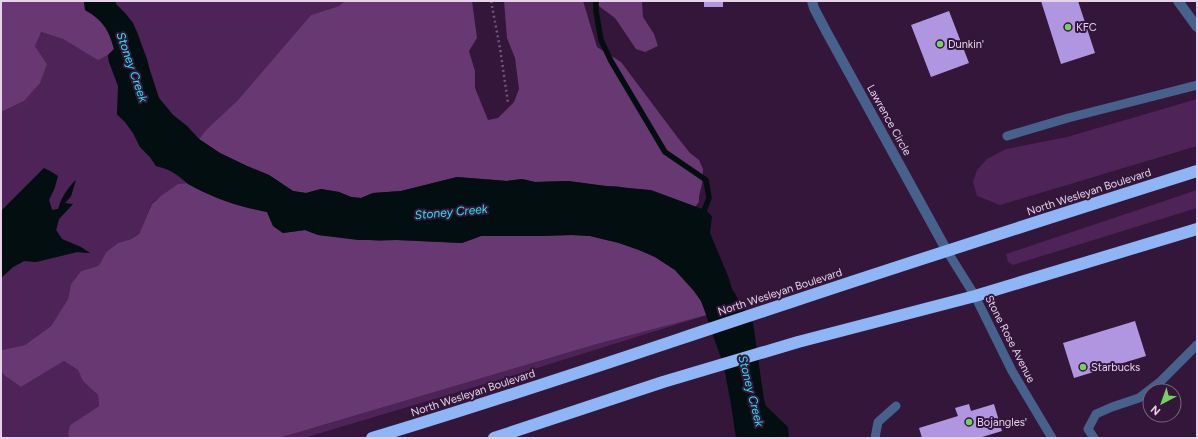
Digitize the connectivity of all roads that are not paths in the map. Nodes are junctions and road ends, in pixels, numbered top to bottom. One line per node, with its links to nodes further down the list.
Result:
1 (812, 1): 8 (street, Lawrence Circle)
2 (1178, 1): 3 (street)
3 (1197, 27)
4 (1197, 85): 5 (lane)
5 (1007, 136)
6 (1197, 171): 8 (highway, North Wesleyan Boulevard)
7 (1197, 229): 9 (highway)
8 (947, 251): 9 (lane, Stone Rose Avenue); 12 (highway, North Wesleyan Boulevard)
9 (975, 296): 13 (highway); 15 (lane, Stone Rose Avenue)
10 (1197, 345): 16 (lane)
11 (896, 406): 14 (lane)
12 (372, 438)
13 (494, 438)
14 (875, 438)
15 (1052, 438)
16 (1094, 438)

